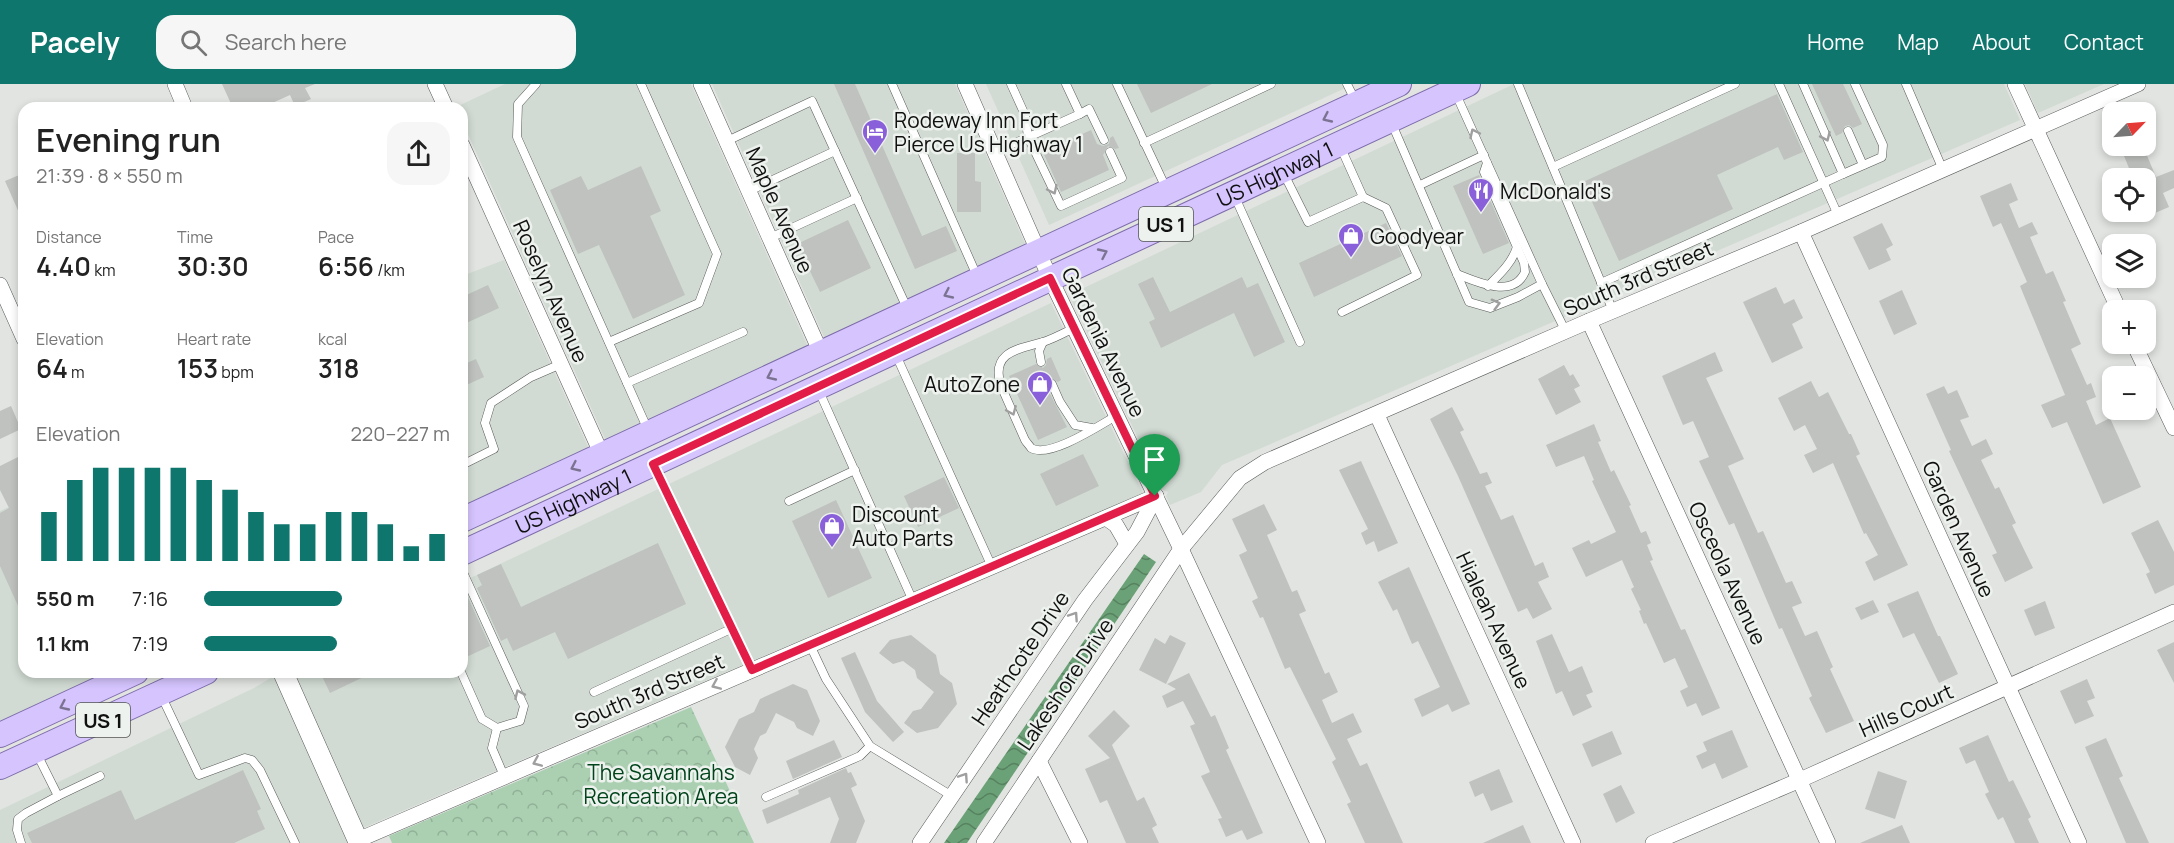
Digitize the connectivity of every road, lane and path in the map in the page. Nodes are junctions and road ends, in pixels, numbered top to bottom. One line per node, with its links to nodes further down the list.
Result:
1 (175, 84): 24 (street)
2 (435, 84): 25 (street)
3 (536, 84): 73 (lane)
4 (641, 84): 73 (lane)
5 (701, 84): 32 (street, Maple Avenue)
6 (892, 84): 59 (lane)
7 (965, 84): 36 (street, Gardenia Avenue)
8 (1011, 84): 30 (lane)
9 (1066, 84): 26 (lane)
10 (1117, 84): 33 (lane)
11 (1271, 84): 33 (lane)
12 (1398, 84): 23 (main road, US Highway 1 / US 1)
13 (1414, 84): 27 (main road)
14 (1518, 84): 41 (lane)
15 (1735, 84): 41 (lane)
16 (1779, 84): 45 (lane)
17 (1803, 84): 44 (lane, one-way to 44)
18 (1856, 84): 40 (lane)
19 (1906, 84): 43 (lane)
20 (2014, 84): 28 (street)
21 (2138, 84): 28 (street, South 3rd Street)
22 (1461, 87): 27 (main road, US Highway 1 / US 1); 39 (lane, one-way to 22)
23 (1352, 94): 34 (main road); 48 (main road, US Highway 1 / US 1, one-way to 48)
24 (182, 102)
25 (443, 102)
26 (1080, 114): 30 (lane); 31 (lane)
27 (1391, 120): 34 (main road, US Highway 1 / US 1); 46 (lane)
28 (2035, 129): 43 (street, South 3rd Street); 64 (street)
29 (1848, 131): 40 (lane)
30 (1028, 137): 36 (lane); 37 (lane, one-way to 37)
31 (1104, 140)
32 (727, 141): 35 (lane); 47 (street, Maple Avenue)
33 (1144, 143): 48 (lane)
34 (1334, 146): 42 (main road, US Highway 1 / US 1); 50 (lane)
35 (836, 151): 47 (lane); 51 (lane)
36 (995, 152): 56 (street, Gardenia Avenue)
37 (1110, 152)
38 (468, 158): 80 (street, Roselyn Avenue)
39 (1486, 159): 46 (lane); 55 (lane); 61 (lane)
40 (1863, 165): 44 (lane)
41 (1553, 167): 60 (lane)
42 (1282, 170): 49 (main road, US Highway 1 / US 1); 50 (lane)
43 (1943, 170): 52 (street, South 3rd Street)
44 (1843, 174): 45 (lane)
45 (1824, 183): 52 (lane); 60 (lane)
46 (1420, 185): 57 (lane)
47 (749, 191): 54 (street, Maple Avenue)
48 (1167, 192): 56 (main road, US Highway 1 / US 1)
49 (1233, 193): 58 (main road, US Highway 1 / US 1, one-way to 49); 75 (lane)
50 (1363, 197): 67 (lane)
51 (857, 198): 54 (lane); 66 (lane)
52 (1838, 215): 53 (street, South 3rd Street)
53 (1801, 232): 65 (street, South 3rd Street); 111 (street, Garden Avenue)
54 (770, 238): 77 (street, Maple Avenue)
55 (1517, 247): 63 (lane); 63 (lane)
56 (1039, 252): 58 (street, Gardenia Avenue); 59 (main road, US Highway 1 / US 1)
57 (1458, 274): 61 (lane, one-way to 61); 63 (lane)
58 (1050, 278): 70 (street, Gardenia Avenue); 76 (main road, US Highway 1 / US 1)
59 (979, 280): 66 (main road, US Highway 1 / US 1, one-way to 66)
60 (1601, 283): 65 (lane)
61 (1542, 284): 72 (lane)
62 (0, 285): 69 (street)
63 (1488, 286)
64 (2114, 300)
65 (1613, 311): 68 (street, South 3rd Street)
66 (909, 312): 77 (main road, US Highway 1 / US 1)
67 (1342, 312)
68 (1589, 321): 72 (street, South 3rd Street); 122 (street, Osceola Avenue)
69 (18, 326)
70 (1074, 328): 74 (lane); 85 (street, Gardenia Avenue)
71 (743, 332): 81 (lane)
72 (1566, 332): 84 (street, South 3rd Street)
73 (609, 342): 81 (lane)
74 (1043, 342): 79 (lane); 86 (lane, one-way to 86)
75 (1300, 342)
76 (894, 351): 83 (main road, US Highway 1 / US 1); 100 (lane)
77 (821, 353): 88 (main road, US Highway 1 / US 1, one-way to 88)
78 (2139, 354): 87 (street)
79 (1041, 362)
80 (561, 364): 89 (street, Roselyn Avenue); 90 (lane)
81 (627, 383): 88 (lane)
82 (1052, 384): 86 (lane)
83 (818, 386): 91 (main road, US Highway 1 / US 1); 92 (lane)
84 (1377, 415): 98 (street, South 3rd Street); 133 (street, Hialeah Avenue)
85 (1116, 416): 86 (lane); 93 (street, Gardenia Avenue)
86 (1094, 428)
87 (2174, 428)
88 (650, 434): 89 (main road, US Highway 1 / US 1)
89 (602, 455): 95 (main road, US Highway 1 / US 1, one-way to 95)
90 (468, 462)
91 (653, 464): 99 (main road, US Highway 1 / US 1); 104 (lane)
92 (855, 470): 94 (lane); 102 (lane)
93 (1155, 496): 96 (street, South 3rd Street); 97 (street, Heathcote Drive); 98 (street, Gardenia Avenue)
94 (789, 501)
95 (468, 517)
96 (1106, 518): 97 (street); 100 (street, South 3rd Street)
97 (1127, 544): 125 (street, Heathcote Drive, one-way to 97)
98 (1181, 549): 118 (street, Lakeshore Drive); 132 (street, Gardenia Avenue)
99 (468, 550)
100 (992, 567): 102 (street, South 3rd Street)
101 (468, 583): 114 (lane, one-way to 101)
102 (913, 601): 105 (street, South 3rd Street)
103 (2174, 612): 111 (street, Hills Court)
104 (733, 628): 106 (lane); 112 (lane)
105 (810, 645): 106 (street, South 3rd Street); 116 (lane)
106 (752, 670): 121 (street, South 3rd Street, one-way to 121)
107 (123, 678): 115 (main road, US 1, one-way to 115)
108 (193, 678): 113 (main road, US 1)
109 (286, 678): 126 (street)
110 (464, 678): 114 (lane)
111 (2008, 688): 122 (street, Hills Court); 136 (street, Garden Avenue)
112 (594, 692)
113 (160, 693): 117 (main road, US 1); 128 (lane)
114 (497, 728): 121 (lane)
115 (0, 735)
116 (870, 746): 124 (lane); 125 (lane)
117 (35, 751): 119 (main road, US 1); 123 (lane)
118 (1039, 761): 130 (street, Lakeshore Drive); 131 (street)
119 (0, 767)
120 (99, 776): 123 (lane)
121 (504, 776): 126 (street, South 3rd Street)
122 (1800, 780): 134 (street, Hills Court); 135 (street, Osceola Avenue)
123 (58, 796): 127 (lane)
124 (766, 796)
125 (952, 796): 129 (street, Heathcote Drive)
126 (358, 841)
127 (21, 843)
128 (295, 843)
129 (920, 843)
130 (984, 843)
131 (1080, 843)
132 (1318, 843)
133 (1573, 843)
134 (1653, 843)
135 (1828, 843)
136 (2079, 843)

